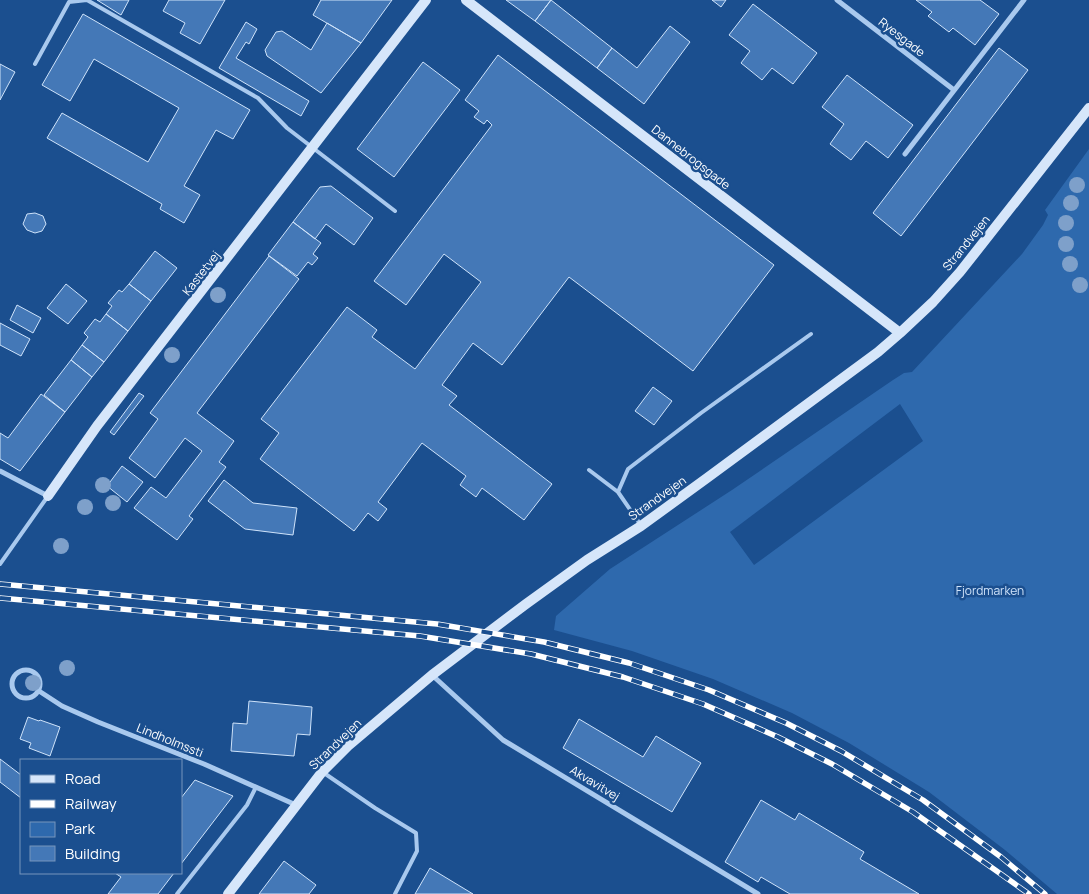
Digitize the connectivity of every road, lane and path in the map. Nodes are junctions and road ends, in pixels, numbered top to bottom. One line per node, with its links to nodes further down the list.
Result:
1 (426, 0): 8 (street, Kastetvej)
2 (466, 0): 11 (street, Dannebrogsgade)
3 (837, 0): 6 (street, Ryesgade)
4 (1024, 0): 6 (street)
5 (35, 64): 8 (lane)
6 (954, 90): 9 (street)
7 (1089, 108): 11 (street, Strandvejen)
8 (313, 148): 10 (lane); 16 (street, Kastetvej)
9 (905, 154)
10 (395, 211)
11 (900, 333): 17 (street, Strandvejen)
12 (810, 334): 15 (lane)
13 (589, 470): 15 (lane)
14 (0, 471): 16 (street)
15 (618, 492): 17 (lane)
16 (48, 496): 18 (lane, Kastetvej)
17 (641, 526): 19 (street, Strandvejen)
18 (0, 564)
19 (432, 675): 21 (street, Strandvejen); 27 (street, Akvavitvej)
20 (39, 691): 20 (street); 22 (street, Lindholmssti)
21 (322, 772): 23 (street, Strandvejen); 26 (lane)
22 (256, 787): 23 (street, Lindholmssti); 24 (lane)
23 (296, 805): 25 (street, Strandvejen)
24 (177, 894)
25 (228, 894)
26 (395, 894)
27 (758, 894)

